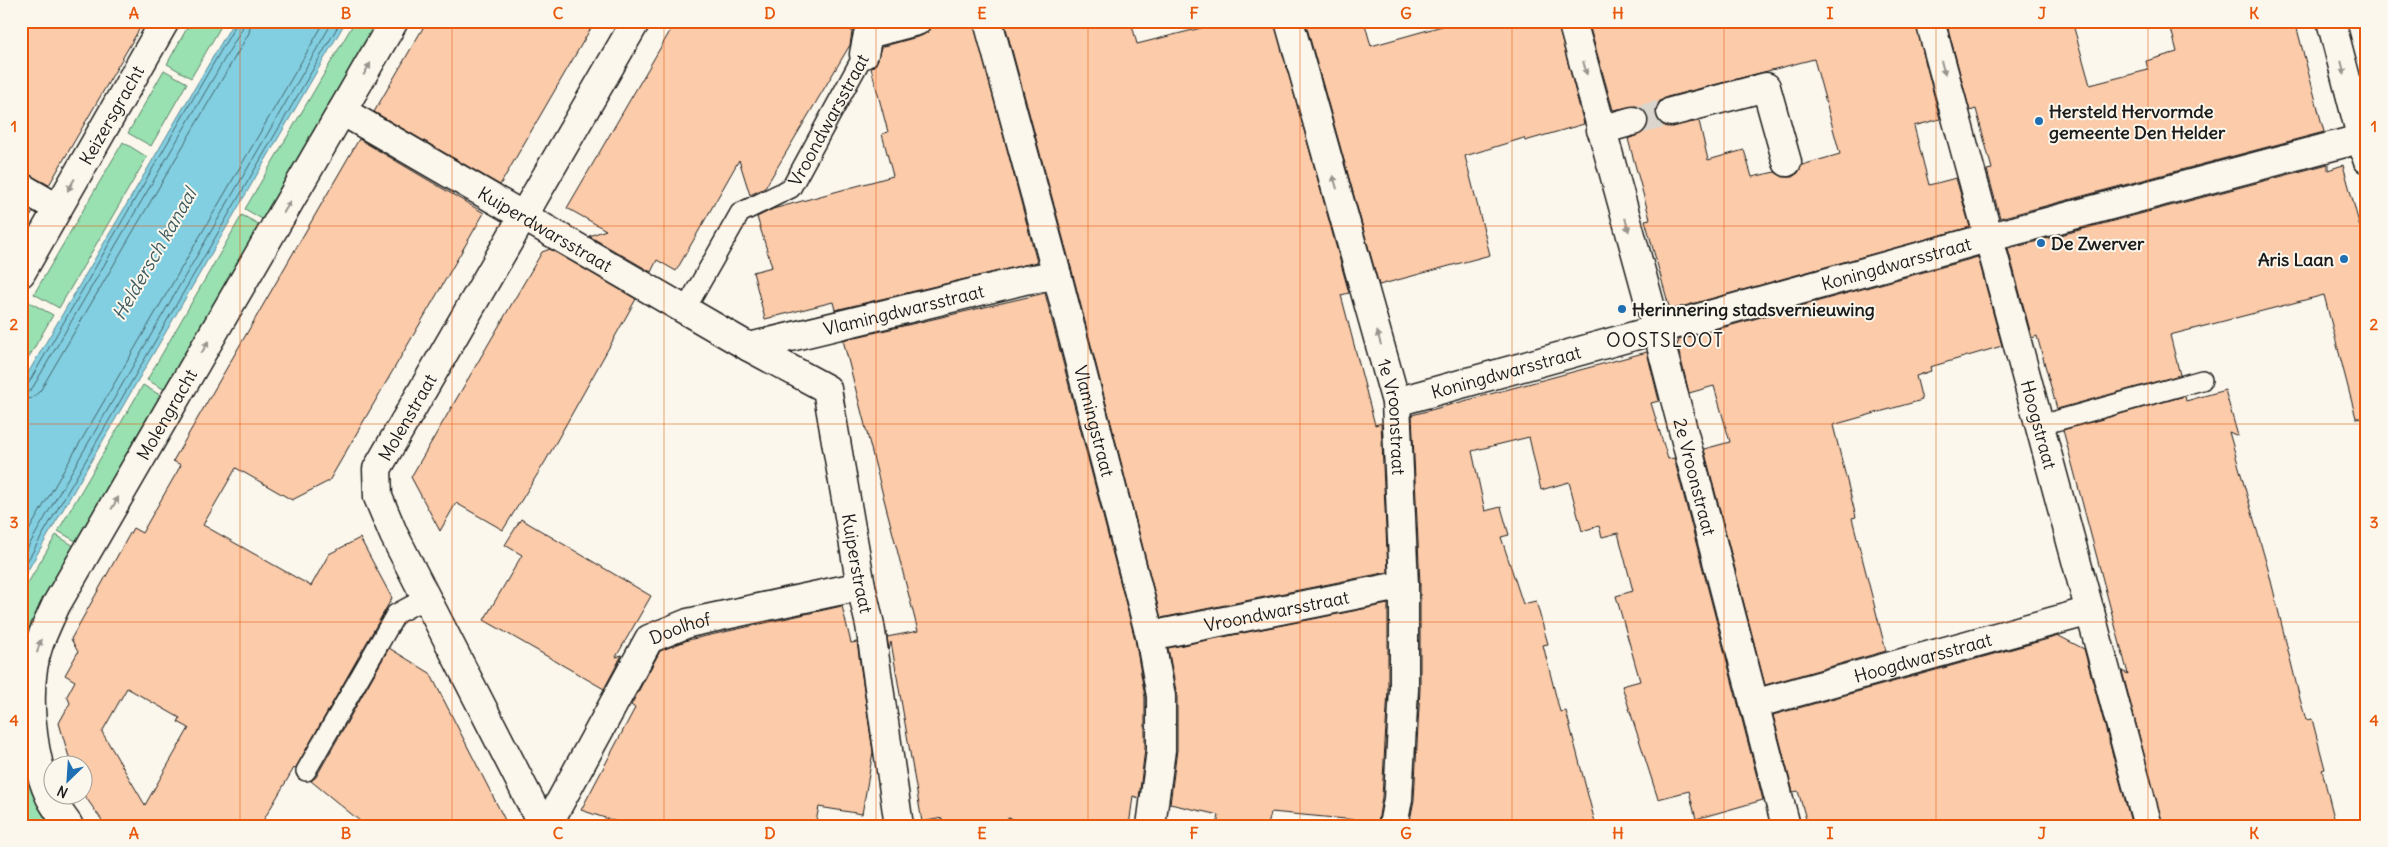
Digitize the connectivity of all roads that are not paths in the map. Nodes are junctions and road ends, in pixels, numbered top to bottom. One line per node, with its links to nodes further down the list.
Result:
1 (166, 21): 18 (street, Keizersgracht, one-way to 18)
2 (394, 21): 11 (street, Molengracht, one-way to 2)
3 (636, 21): 19 (street, Molenstraat)
4 (917, 21): 10 (street, Vroondwarsstraat)
5 (988, 21): 22 (street, Vlamingstraat)
6 (1289, 21): 27 (street, 1e Vroonstraat, one-way to 6)
7 (1572, 21): 14 (street, 2e Vroonstraat, one-way to 14)
8 (1930, 21): 20 (street, Hoogstraat, one-way to 20)
9 (2331, 21): 15 (street, one-way to 15)
10 (865, 36): 23 (lane, Vroondwarsstraat)
11 (342, 111): 19 (street, Kuiperdwarsstraat); 36 (street, Molengracht, one-way to 11)
12 (1671, 112): 16 (street)
13 (1633, 121): 14 (street)
14 (1601, 130): 24 (street, 2e Vroonstraat, one-way to 24)
15 (2365, 145): 20 (street, Koningdwarsstraat)
16 (1787, 162)
17 (21, 187): 18 (street)
18 (57, 208): 21 (street, Keizersgracht)
19 (522, 216): 23 (street, Kuiperdwarsstraat); 31 (street, Molenstraat)
20 (1987, 238): 24 (street, Koningdwarsstraat); 28 (street, Hoogstraat)
21 (21, 273)
22 (1057, 275): 25 (street, Vlamingdwarsstraat); 33 (street, Vlamingstraat)
23 (685, 310): 25 (street, Kuiperdwarsstraat)
24 (1657, 330): 27 (street, Koningdwarsstraat); 34 (street, 2e Vroonstraat)
25 (749, 347): 30 (street, Kuiperstraat)
26 (2202, 380): 28 (lane)
27 (1396, 402): 29 (street, 1e Vroonstraat)
28 (2042, 430): 32 (street, Hoogstraat)
29 (1404, 585): 33 (street, Vroondwarsstraat); 41 (street, 1e Vroonstraat)
30 (861, 586): 38 (street, Doolhof); 39 (street, Kuiperstraat)
31 (426, 598): 35 (lane); 37 (street, Molenstraat)
32 (2090, 611): 34 (street, Hoogdwarsstraat); 43 (street, Hoogstraat)
33 (1150, 636): 40 (street, Vlamingstraat)
34 (1754, 704): 42 (street, 2e Vroonstraat)
35 (306, 771)
36 (69, 826)
37 (543, 826)
38 (547, 826)
39 (899, 826)
40 (1151, 826)
41 (1393, 826)
42 (1786, 826)
43 (2148, 826)

